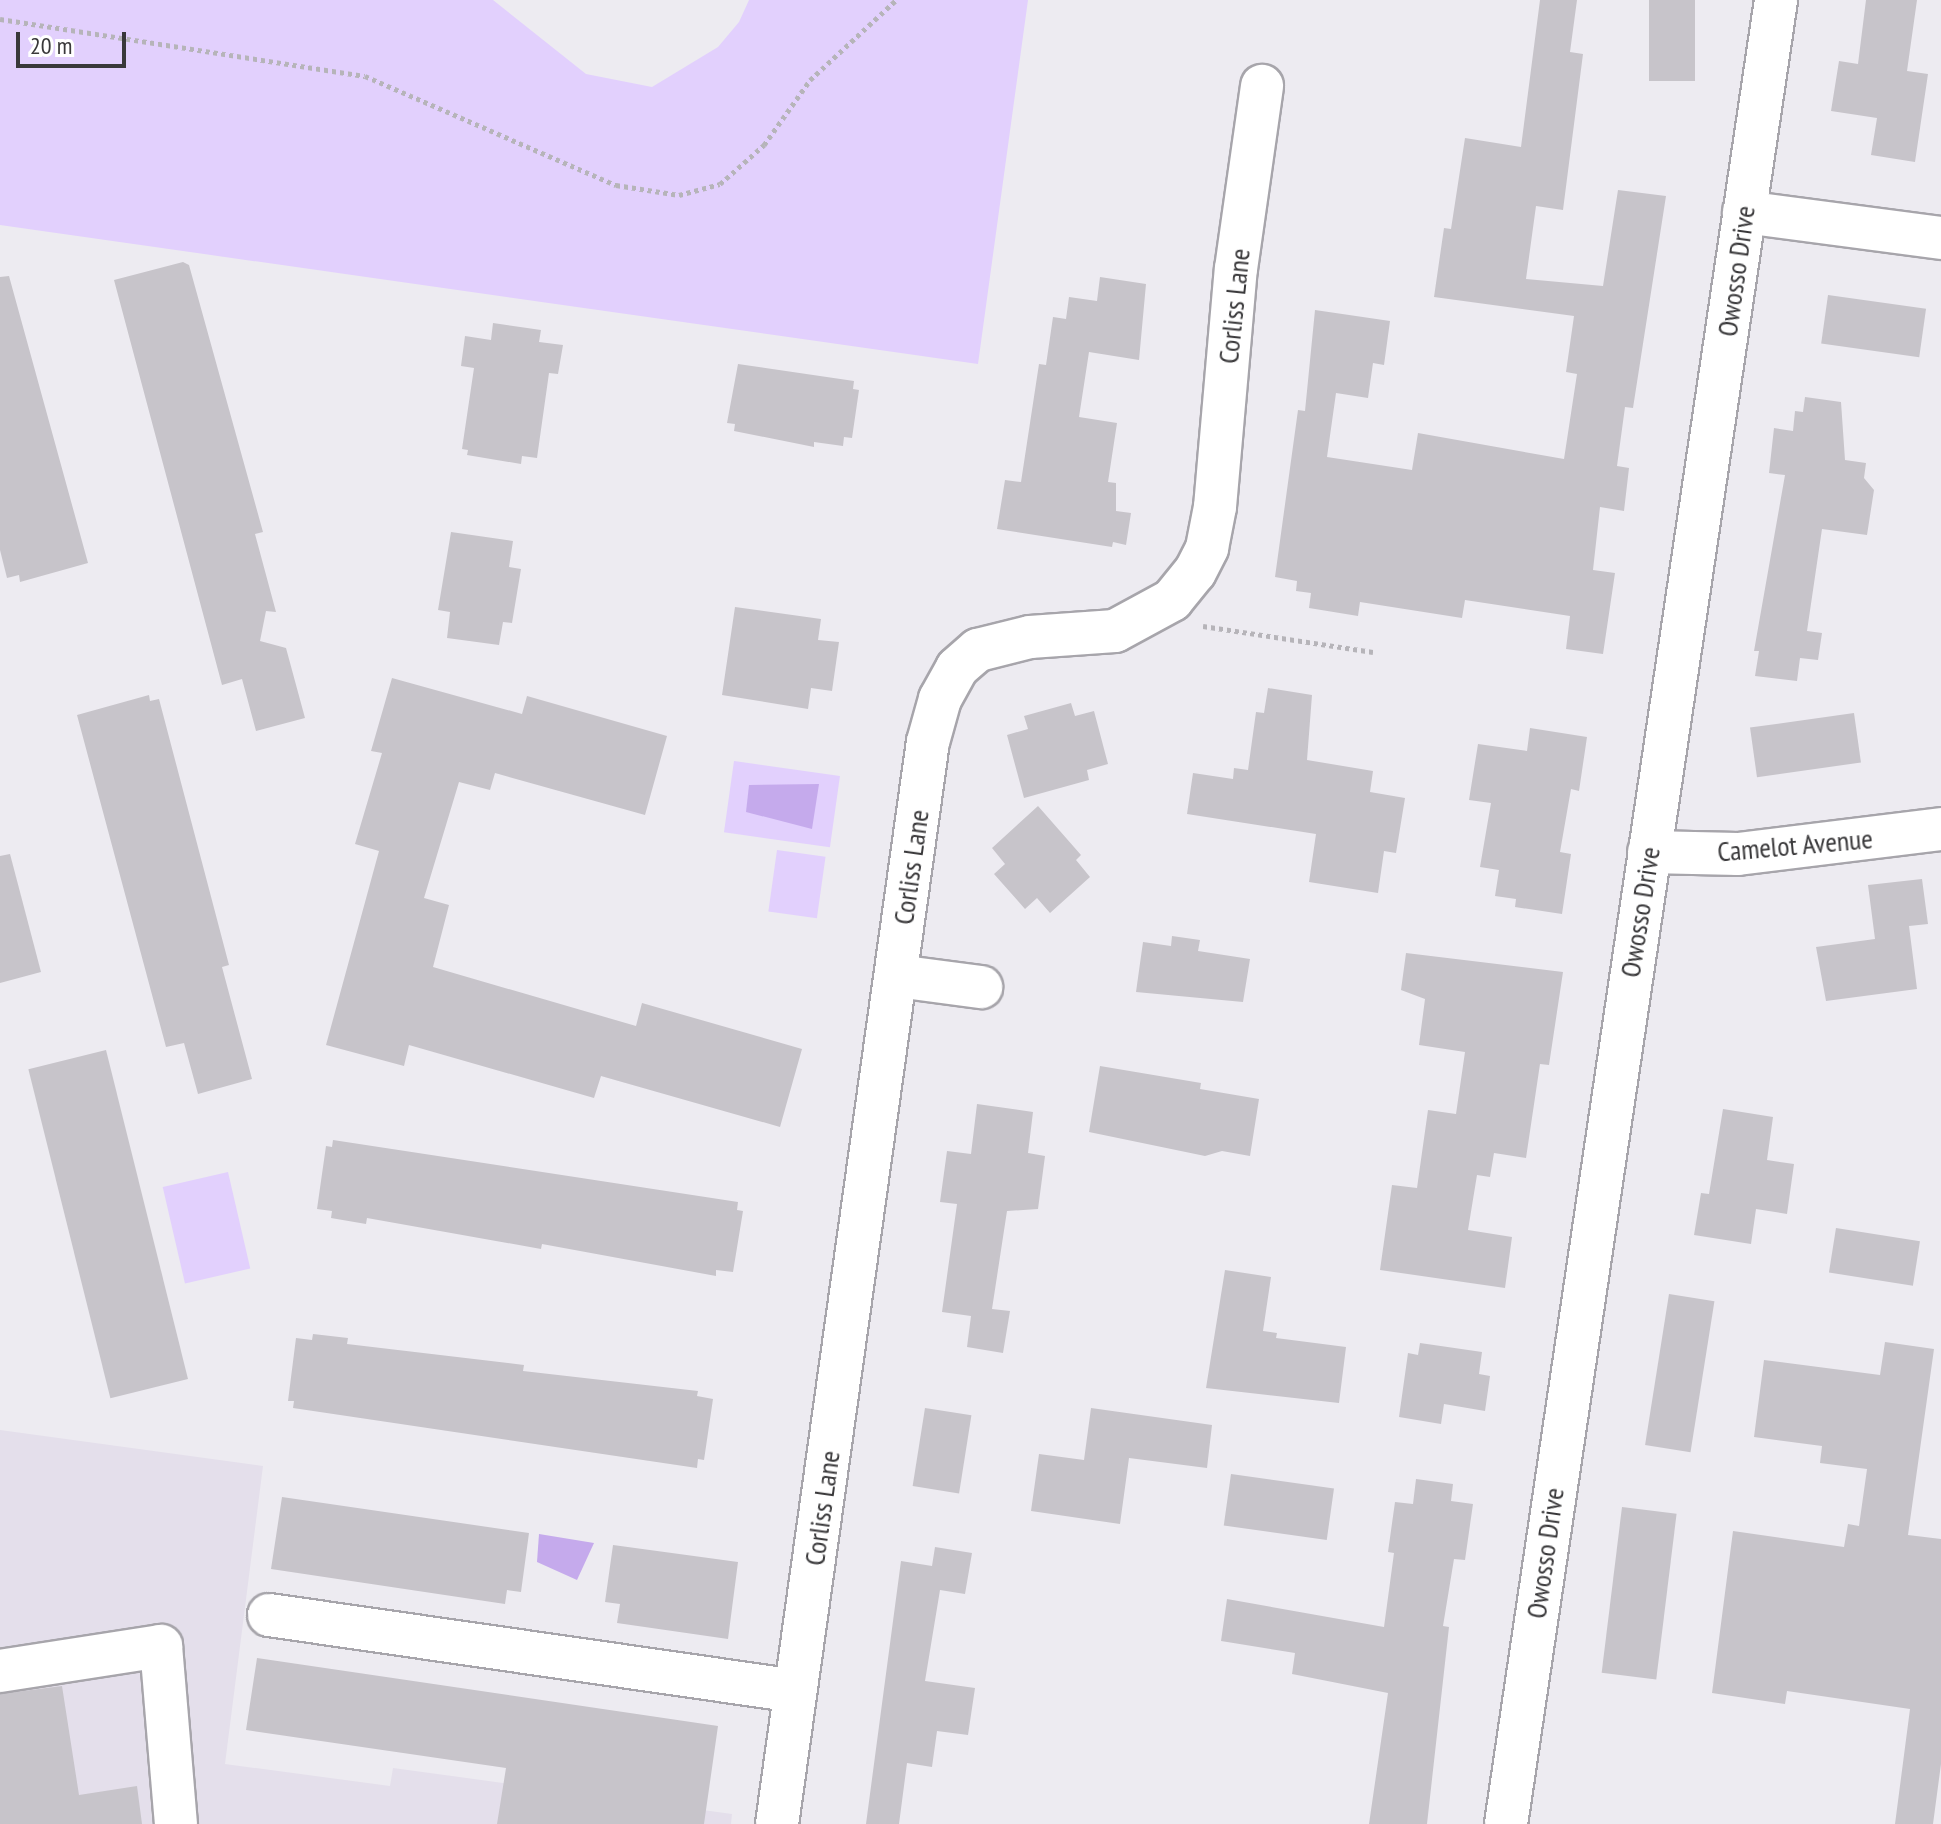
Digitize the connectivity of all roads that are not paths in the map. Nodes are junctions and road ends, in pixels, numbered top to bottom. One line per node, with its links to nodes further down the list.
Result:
1 (1776, 0): 3 (street, Owosso Drive)
2 (1262, 86): 7 (street, Corliss Lane)
3 (1744, 212): 4 (street); 6 (street, Owosso Drive)
4 (1941, 238)
5 (1941, 829): 6 (street, Camelot Avenue)
6 (1649, 852): 14 (street, Owosso Drive)
7 (897, 976): 8 (street); 11 (street, Corliss Lane)
8 (981, 987)
9 (269, 1615): 11 (street)
10 (0, 1671): 12 (street)
11 (796, 1691): 13 (street, Corliss Lane)
12 (176, 1824)
13 (777, 1824)
14 (1506, 1824)

